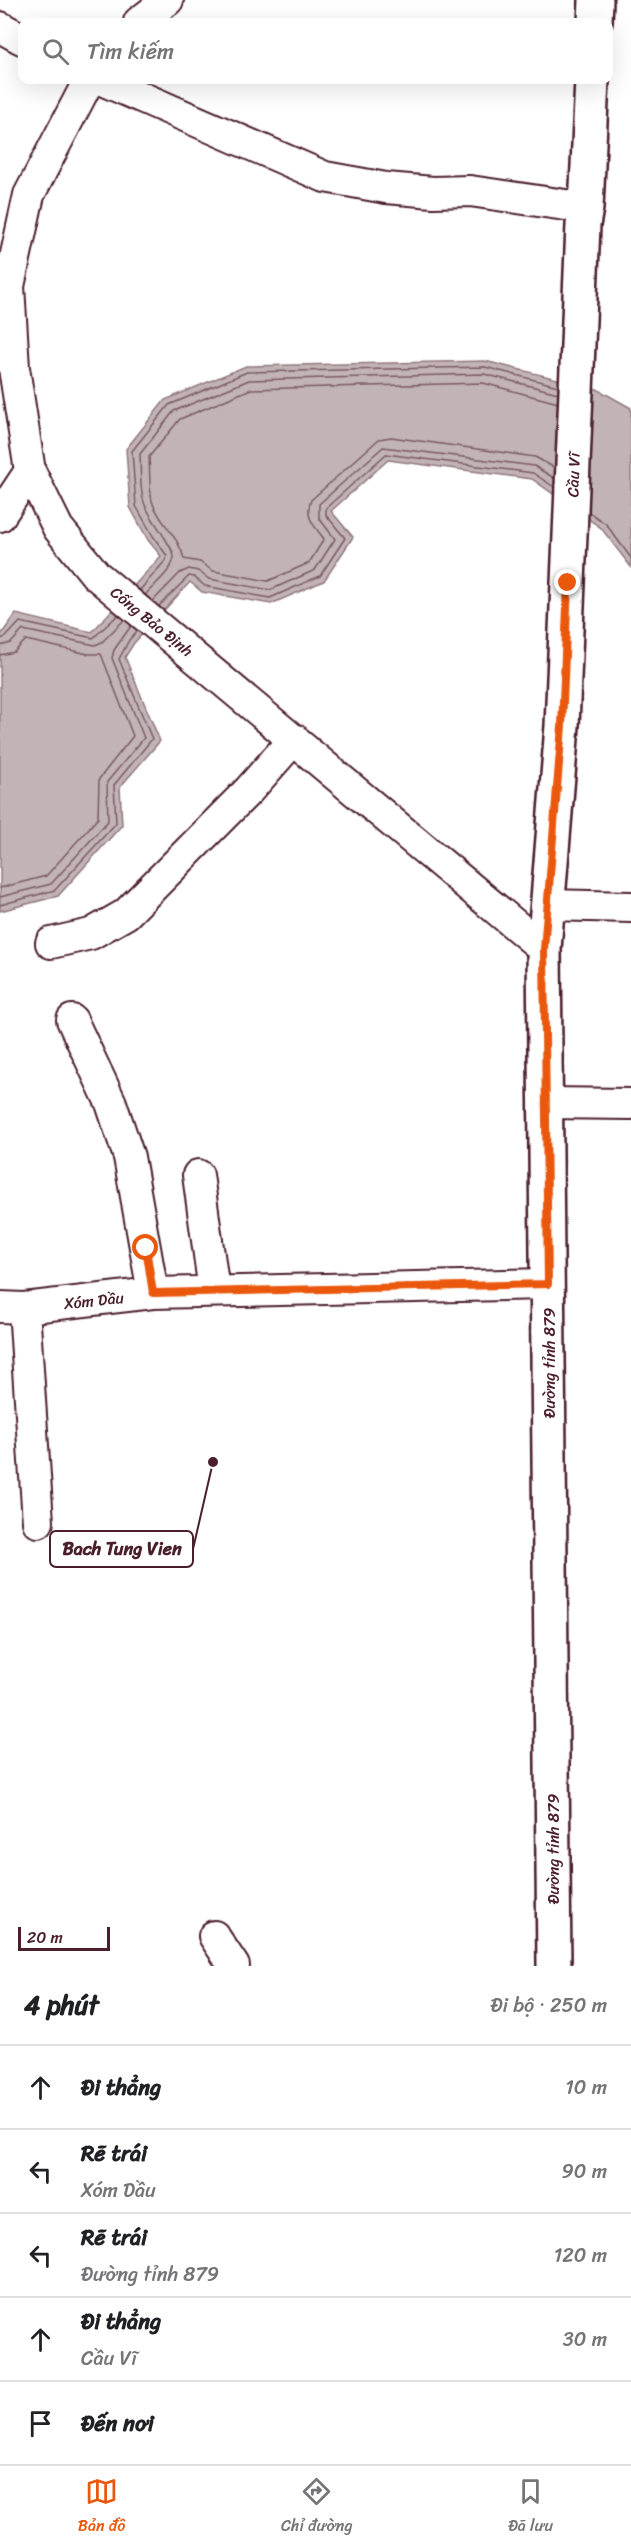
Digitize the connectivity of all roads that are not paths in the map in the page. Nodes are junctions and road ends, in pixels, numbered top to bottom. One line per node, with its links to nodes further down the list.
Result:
1 (168, 0): 3 (street)
2 (596, 0): 4 (main road)
3 (144, 18)
4 (595, 18)
5 (0, 27): 6 (street)
6 (18, 37)
7 (86, 84): 11 (street, Cống Bảo Định)
8 (111, 84): 10 (street)
9 (592, 84): 10 (main road)
10 (585, 216): 13 (main road, Cầu Vĩ)
11 (30, 471): 12 (street); 14 (street, Cống Bảo Định)
12 (0, 516)
13 (562, 726): 15 (main road, Đường tỉnh 879)
14 (294, 739): 17 (street); 18 (street, Cống Bảo Định)
15 (546, 905): 16 (street); 18 (main road, Đường tỉnh 879)
16 (631, 907)
17 (51, 943)
18 (544, 949): 20 (main road, Đường tỉnh 879)
19 (72, 1020): 25 (street)
20 (546, 1103): 21 (street); 23 (main road, Đường tỉnh 879)
21 (631, 1104)
22 (198, 1175): 24 (street)
23 (548, 1284): 24 (street, Xóm Dầu); 30 (main road, Đường tỉnh 879)
24 (214, 1291): 25 (street, Xóm Dầu)
25 (153, 1293): 26 (street, Xóm Dầu)
26 (12, 1308): 27 (street)
27 (38, 1522)
28 (214, 1936): 29 (street)
29 (234, 1966)
30 (554, 1966)

